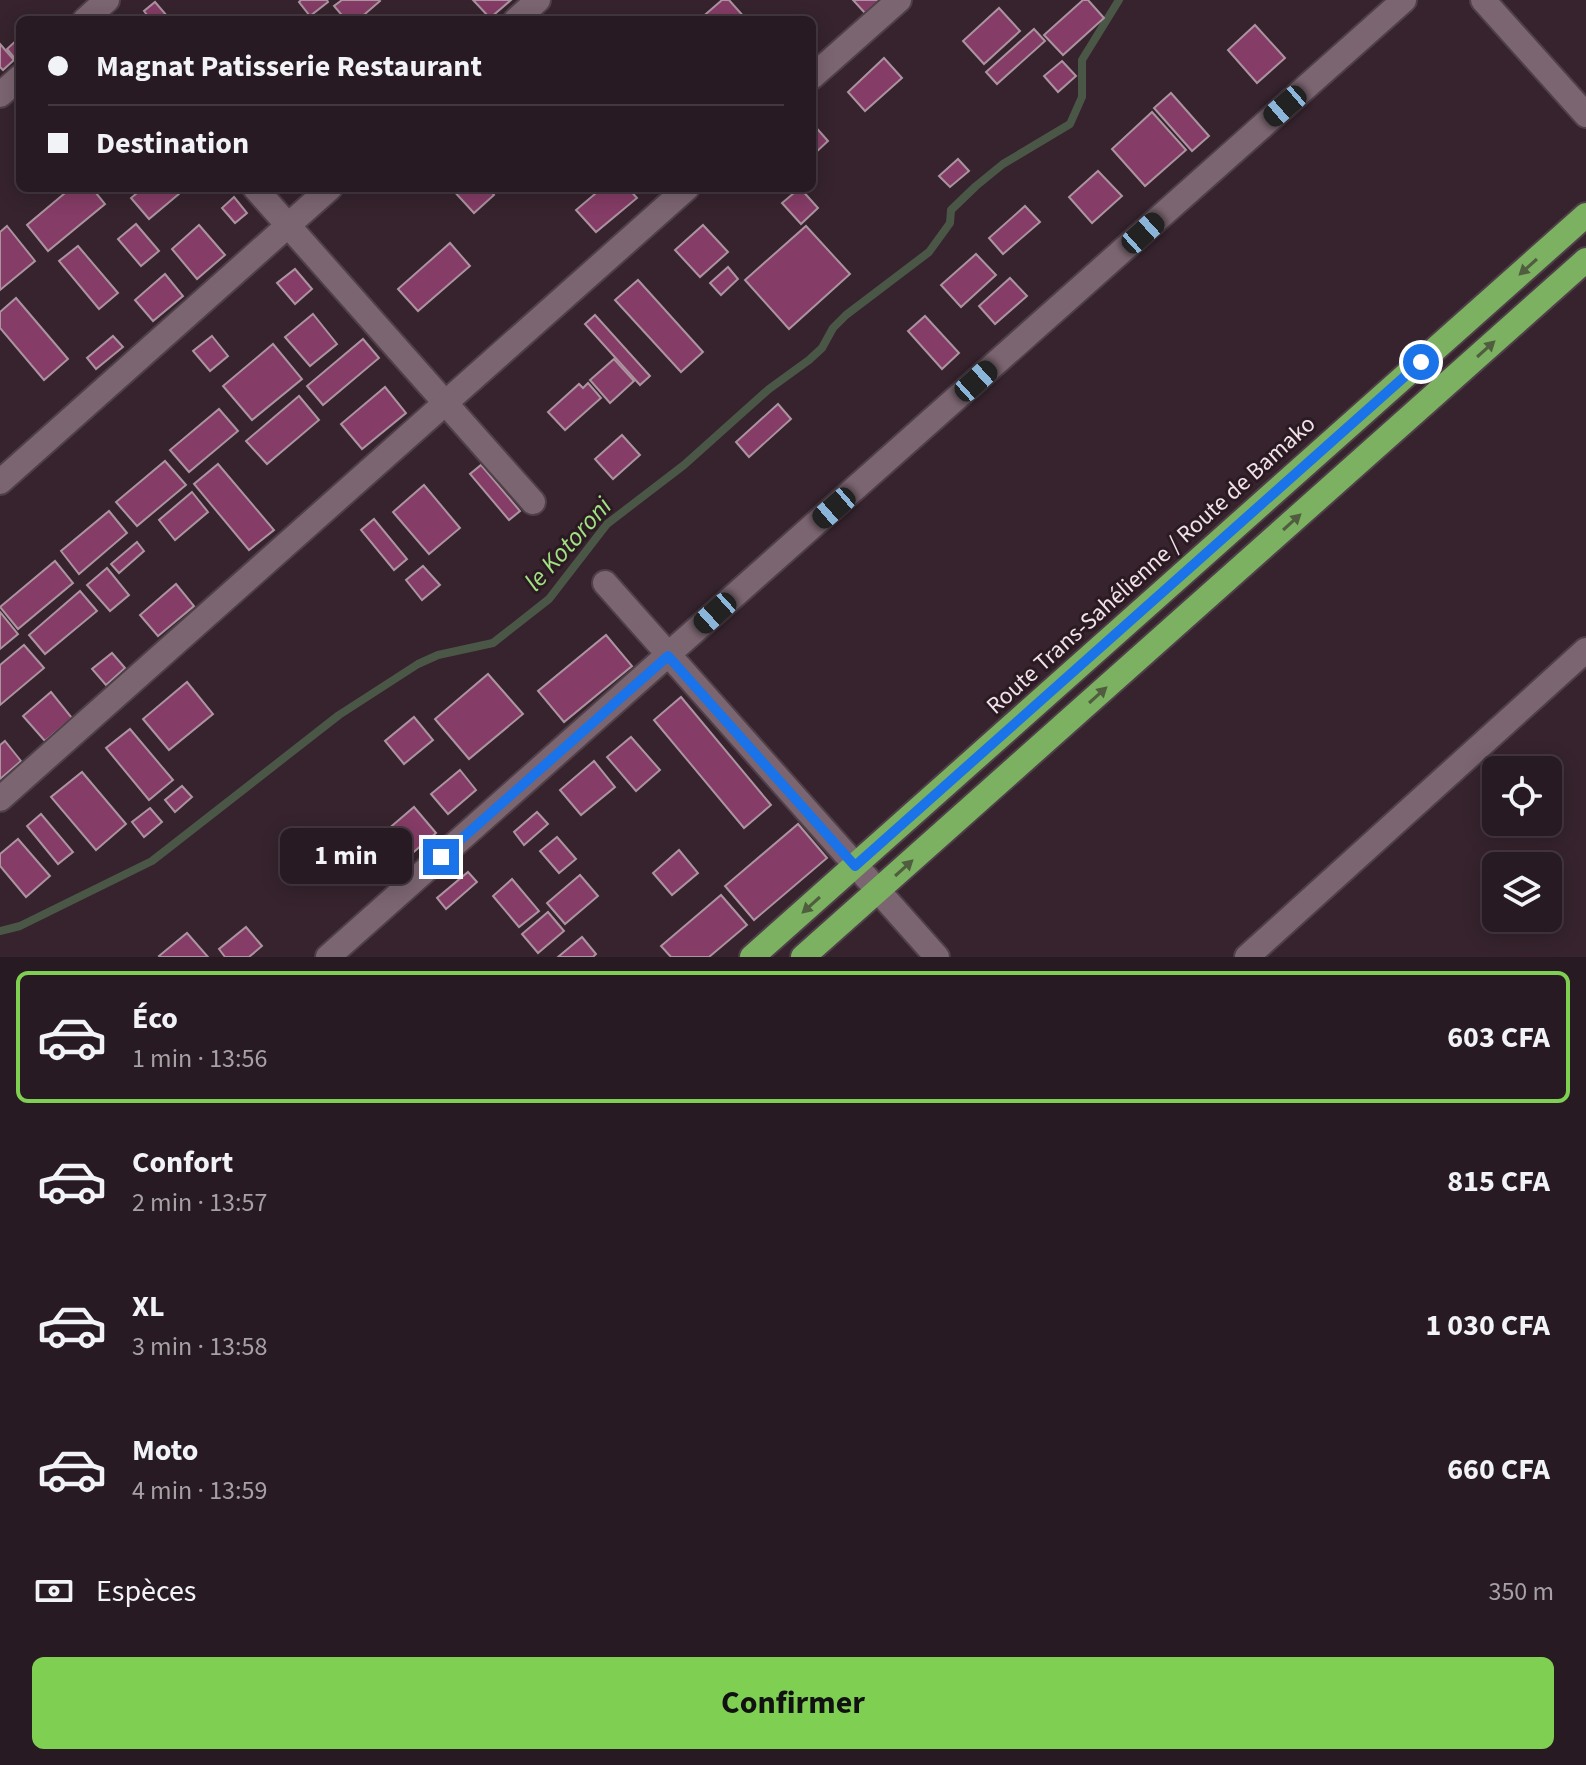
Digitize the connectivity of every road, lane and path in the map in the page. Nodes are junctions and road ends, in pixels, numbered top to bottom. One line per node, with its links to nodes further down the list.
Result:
1 (538, 0): 5 (street)
2 (899, 0): 6 (street)
3 (1404, 0): 21 (street)
4 (1483, 0): 9 (street)
5 (520, 16)
6 (816, 73)
7 (16, 81): 8 (street)
8 (0, 95)
9 (1586, 115)
10 (259, 192): 14 (street)
11 (325, 192): 14 (street)
12 (682, 192): 16 (street)
13 (1586, 215): 23 (highway, Route Trans-Sahélienne / Route de Bamako, one-way to 23)
14 (288, 225): 16 (street); 17 (street)
15 (1586, 260): 24 (highway, one-way to 15)
16 (446, 401): 18 (street); 22 (street)
17 (0, 482)
18 (533, 502)
19 (605, 583): 21 (street)
20 (1586, 650): 29 (street)
21 (668, 656): 23 (street); 25 (street)
22 (0, 799)
23 (855, 866): 24 (street); 26 (highway, Route Trans-Sahélienne / Route de Bamako, one-way to 26)
24 (878, 891): 27 (highway); 28 (street)
25 (328, 957)
26 (752, 957)
27 (803, 957)
28 (937, 957)
29 (1247, 957)

